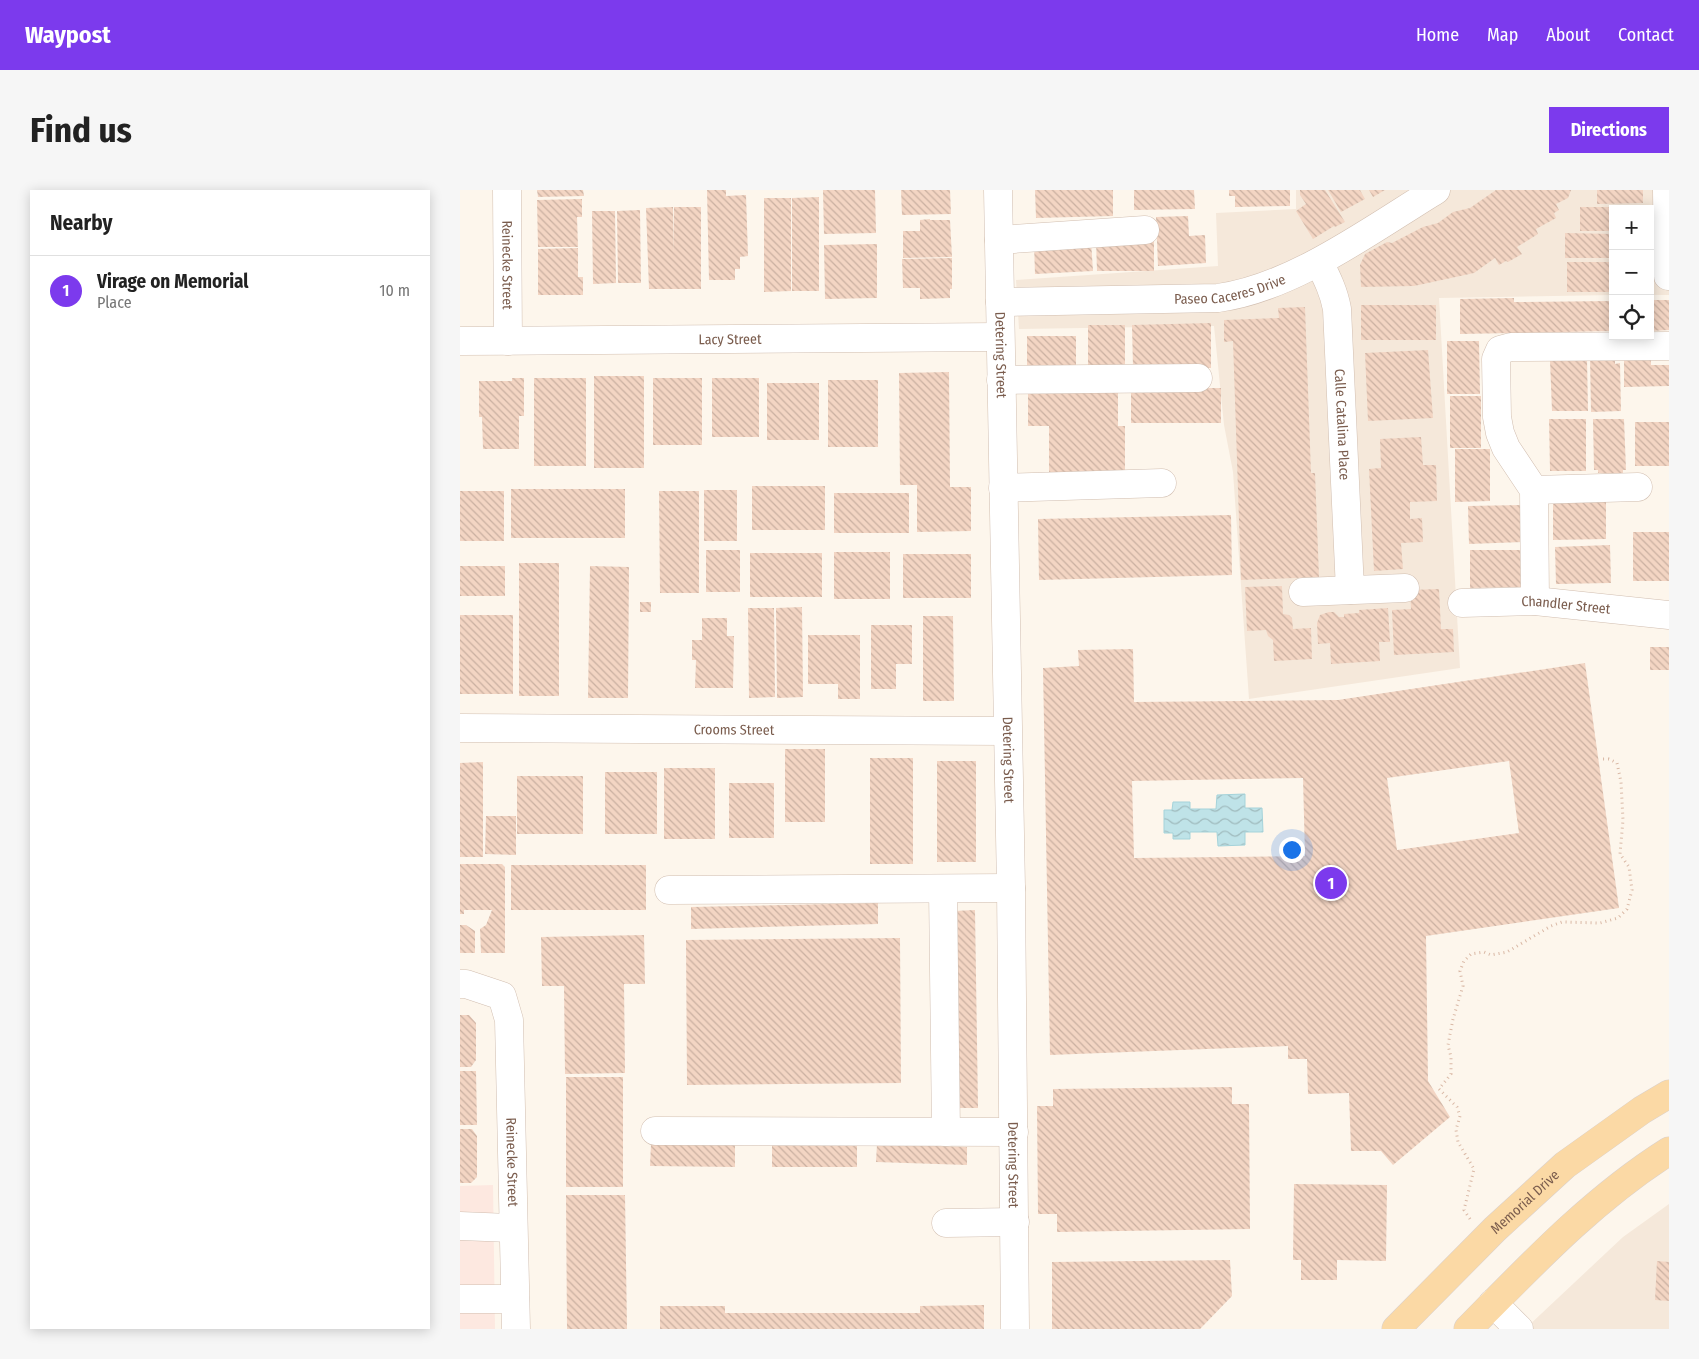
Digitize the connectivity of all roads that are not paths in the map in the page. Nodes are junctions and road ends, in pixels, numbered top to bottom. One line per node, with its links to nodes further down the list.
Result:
1 (507, 190): 12 (street, Reinecke Street)
2 (998, 190): 6 (street, Detering Street)
3 (1436, 190): 7 (street, Paseo Caceres Drive)
4 (1667, 190): 8 (street)
5 (1146, 230): 6 (street)
6 (999, 240): 9 (street, Detering Street)
7 (1319, 262): 9 (street, Paseo Caceres Drive); 21 (street, Calle Catalina Place)
8 (1668, 276)
9 (1000, 302): 10 (street, Detering Street)
10 (1000, 336): 12 (street, Lacy Street); 15 (street, Detering Street)
11 (460, 341): 12 (street, Lacy Street)
12 (508, 341)
13 (1669, 346): 19 (street)
14 (1198, 378): 15 (street)
15 (1001, 380): 18 (street, Detering Street)
16 (1162, 483): 18 (street)
17 (1638, 487): 19 (street)
18 (1003, 488): 27 (street, Detering Street)
19 (1534, 490): 23 (street)
20 (1405, 588): 21 (street)
21 (1350, 590): 22 (street)
22 (1303, 592)
23 (1535, 601): 24 (street, Chandler Street); 25 (street, Chandler Street)
24 (1462, 604)
25 (1669, 615)
26 (460, 728): 27 (street, Crooms Street)
27 (1007, 731): 28 (street, Detering Street)
28 (1011, 888): 29 (street); 35 (street, Detering Street)
29 (943, 889): 30 (street); 34 (street)
30 (669, 890)
31 (460, 984): 40 (street, Reinecke Street)
32 (1669, 1094): 47 (main road, Memorial Drive)
33 (655, 1131): 34 (street)
34 (946, 1132): 35 (street)
35 (1014, 1132): 37 (street, Detering Street)
36 (1669, 1151): 44 (main road)
37 (1014, 1222): 38 (street); 46 (street, Detering Street)
38 (946, 1223)
39 (464, 1226): 40 (street); 41 (street)
40 (514, 1228): 43 (street, Reinecke Street)
41 (460, 1249)
42 (460, 1299): 43 (street)
43 (515, 1299): 45 (street, Reinecke Street)
44 (1493, 1303): 48 (main road); 49 (street)
45 (516, 1329)
46 (1015, 1329)
47 (1396, 1329)
48 (1468, 1329)
49 (1519, 1329)

